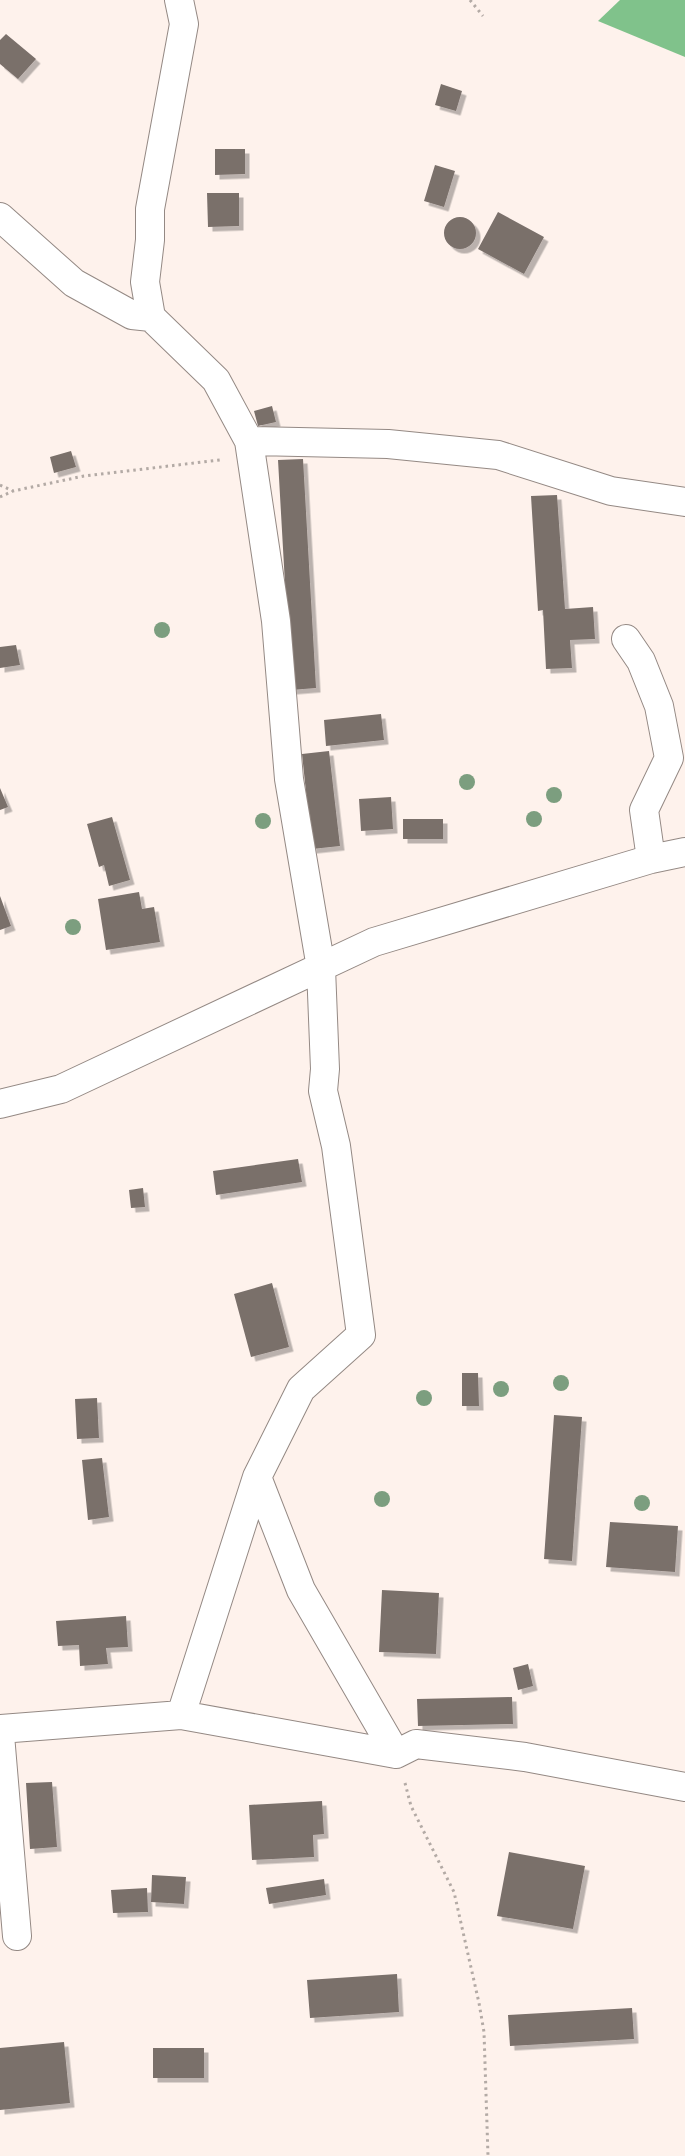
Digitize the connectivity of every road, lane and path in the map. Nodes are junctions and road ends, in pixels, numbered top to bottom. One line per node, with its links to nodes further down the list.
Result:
1 (180, 0): 5 (street)
2 (470, 0): 3 (path)
3 (483, 16)
4 (0, 217): 5 (street)
5 (151, 317): 6 (street)
6 (249, 441): 8 (path); 10 (street); 14 (street)
7 (0, 485): 8 (path)
8 (13, 491): 9 (path)
9 (0, 497)
10 (685, 502)
11 (626, 639): 13 (street)
12 (685, 852): 13 (street)
13 (651, 859): 14 (street)
14 (321, 968): 15 (street); 16 (street)
15 (0, 1104)
16 (257, 1477): 17 (street); 20 (street)
17 (181, 1715): 18 (street); 20 (street)
18 (0, 1728)
19 (0, 1735): 22 (street)
20 (396, 1754): 21 (street); 23 (path)
21 (685, 1787)
22 (17, 1936)
23 (488, 2156)

